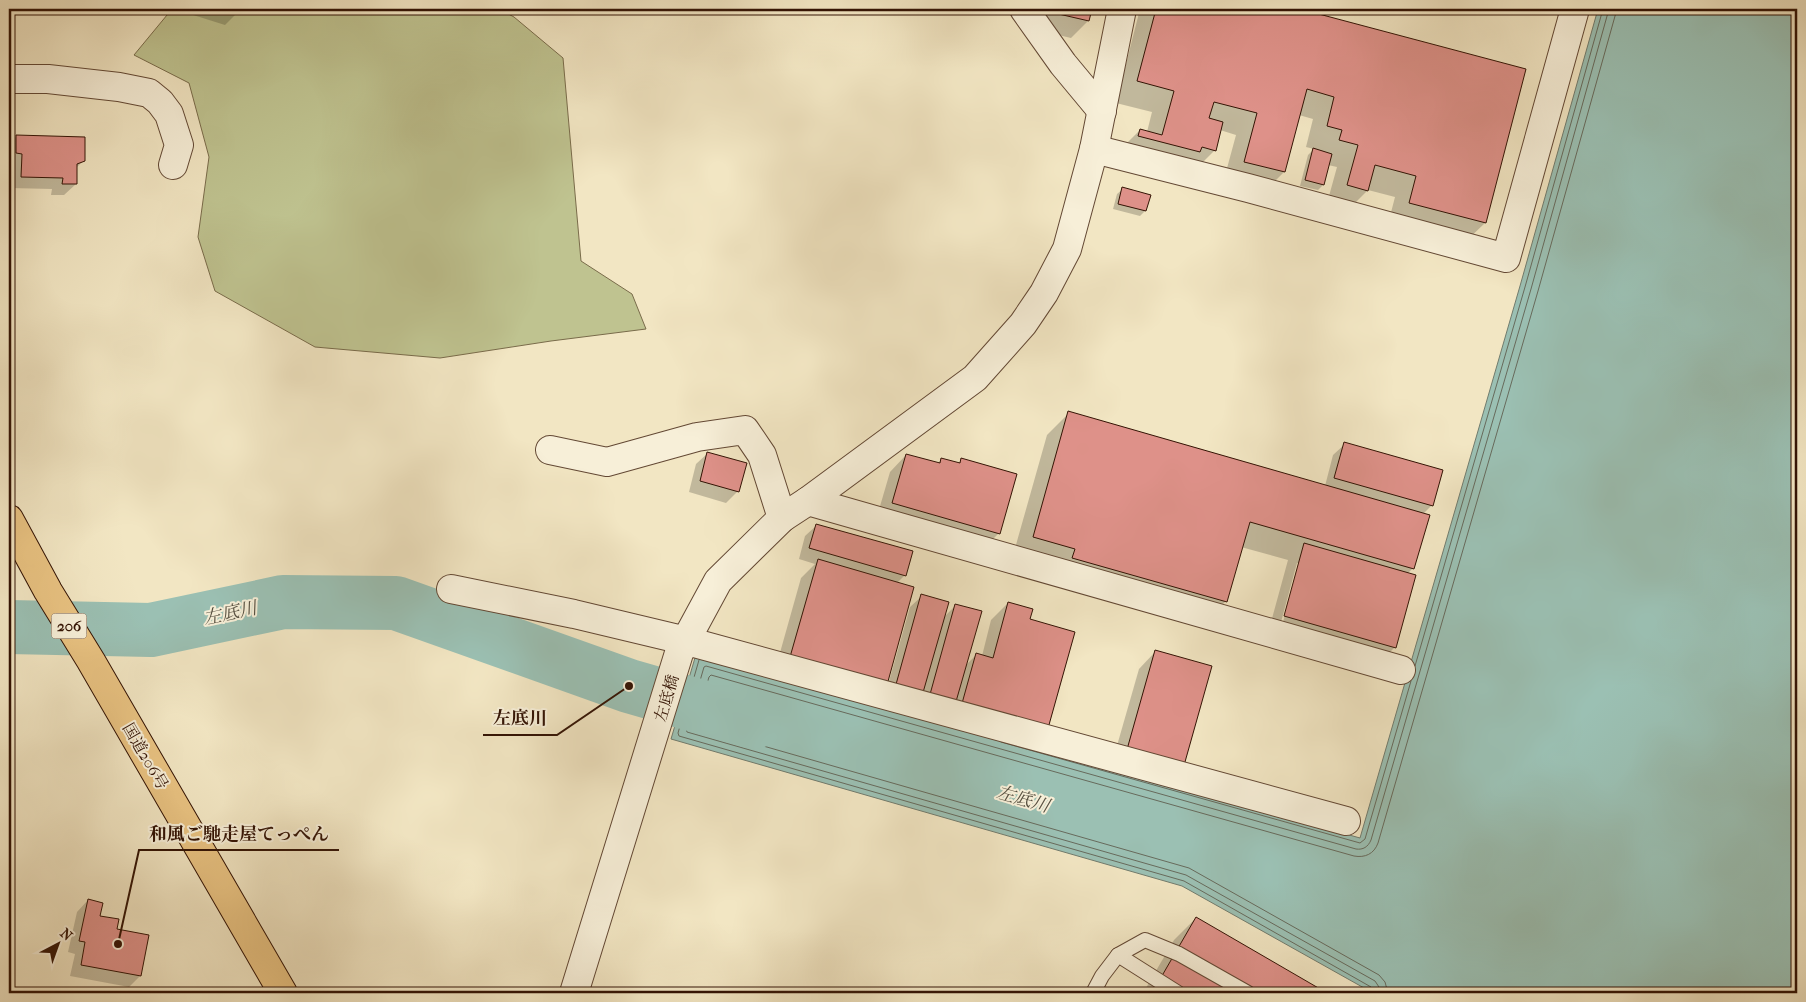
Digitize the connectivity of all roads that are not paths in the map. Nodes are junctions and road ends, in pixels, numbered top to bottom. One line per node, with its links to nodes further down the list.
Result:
1 (1024, 9): 5 (street)
2 (1122, 9): 5 (street, 左底橋)
3 (1575, 9): 6 (street)
4 (9, 79): 7 (street)
5 (1102, 111): 6 (street, 左底橋)
6 (1094, 149): 9 (street, 左底橋)
7 (173, 165)
8 (550, 450): 10 (street)
9 (808, 501): 10 (street, 左底橋); 14 (street)
10 (782, 518): 13 (street, 左底橋)
11 (9, 519): 17 (highway, 国道206号 / 206)
12 (451, 589): 13 (street)
13 (683, 647): 15 (street); 18 (street, 左底橋)
14 (1401, 670)
15 (1346, 821)
16 (1118, 955): 19 (lane); 20 (lane); 21 (lane)
17 (283, 993)
18 (574, 993)
19 (1092, 993)
20 (1178, 993)
21 (1248, 993)

